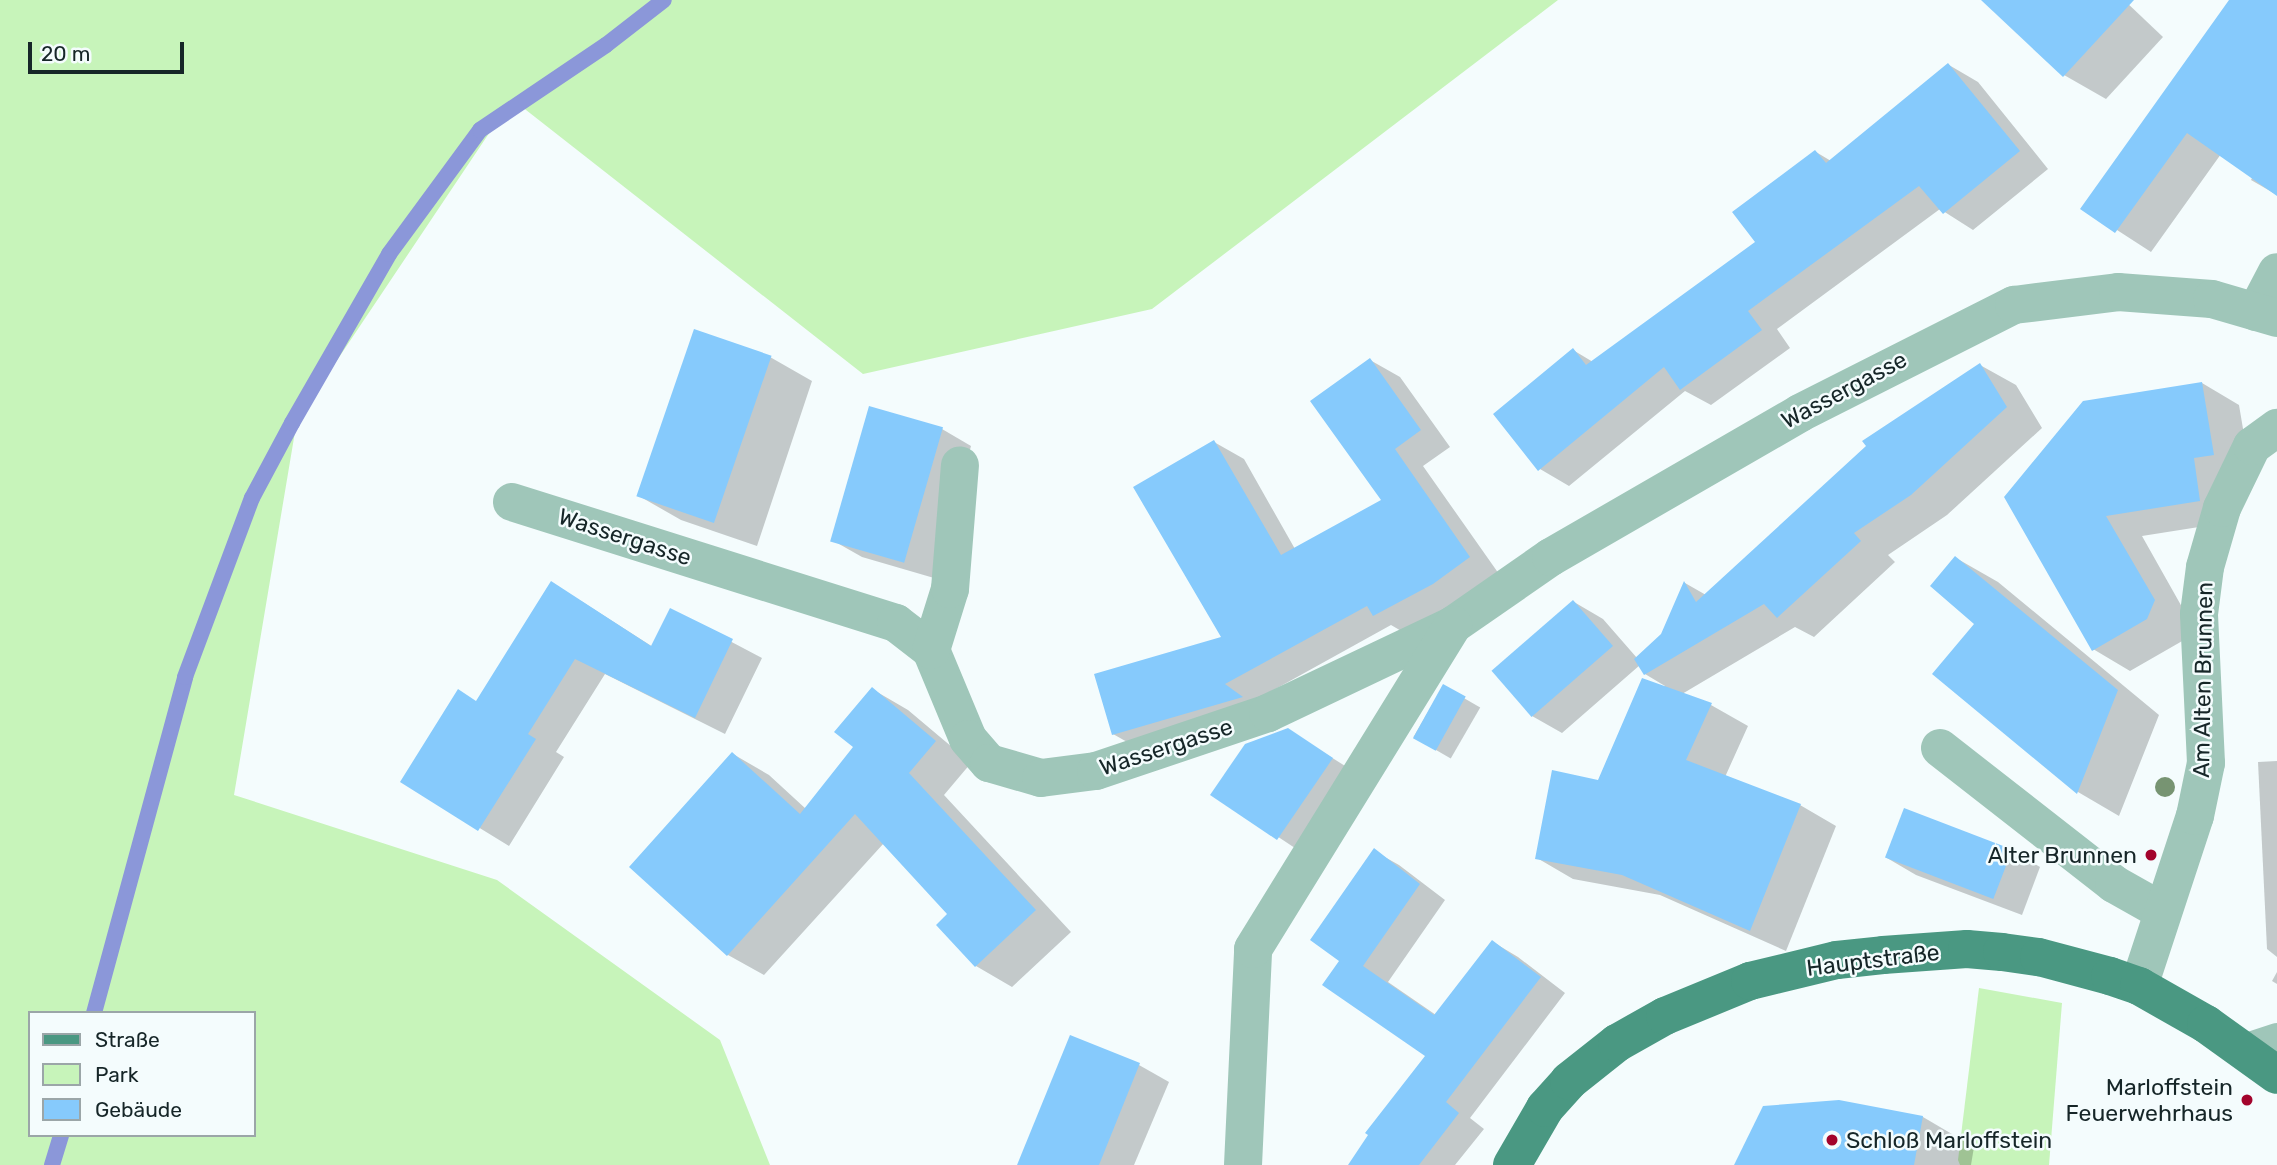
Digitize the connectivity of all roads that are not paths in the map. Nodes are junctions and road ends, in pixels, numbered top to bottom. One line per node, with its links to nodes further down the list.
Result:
1 (2277, 272): 2 (street)
2 (2267, 315): 6 (street, Wassergasse)
3 (2277, 428): 9 (street, Am Alten Brunnen)
4 (960, 465): 7 (street)
5 (512, 502): 7 (street, Wassergasse)
6 (1453, 625): 7 (street, Wassergasse); 13 (street, Wassergasse)
7 (931, 650)
8 (1940, 748): 9 (street)
9 (2162, 911): 10 (street, Am Alten Brunnen)
10 (2139, 986): 11 (main road, Hauptstraße); 14 (main road, Hauptstraße)
11 (2262, 1047): 12 (main road, Hauptstraße)
12 (2277, 1075)
13 (1243, 1165)
14 (1512, 1165)

